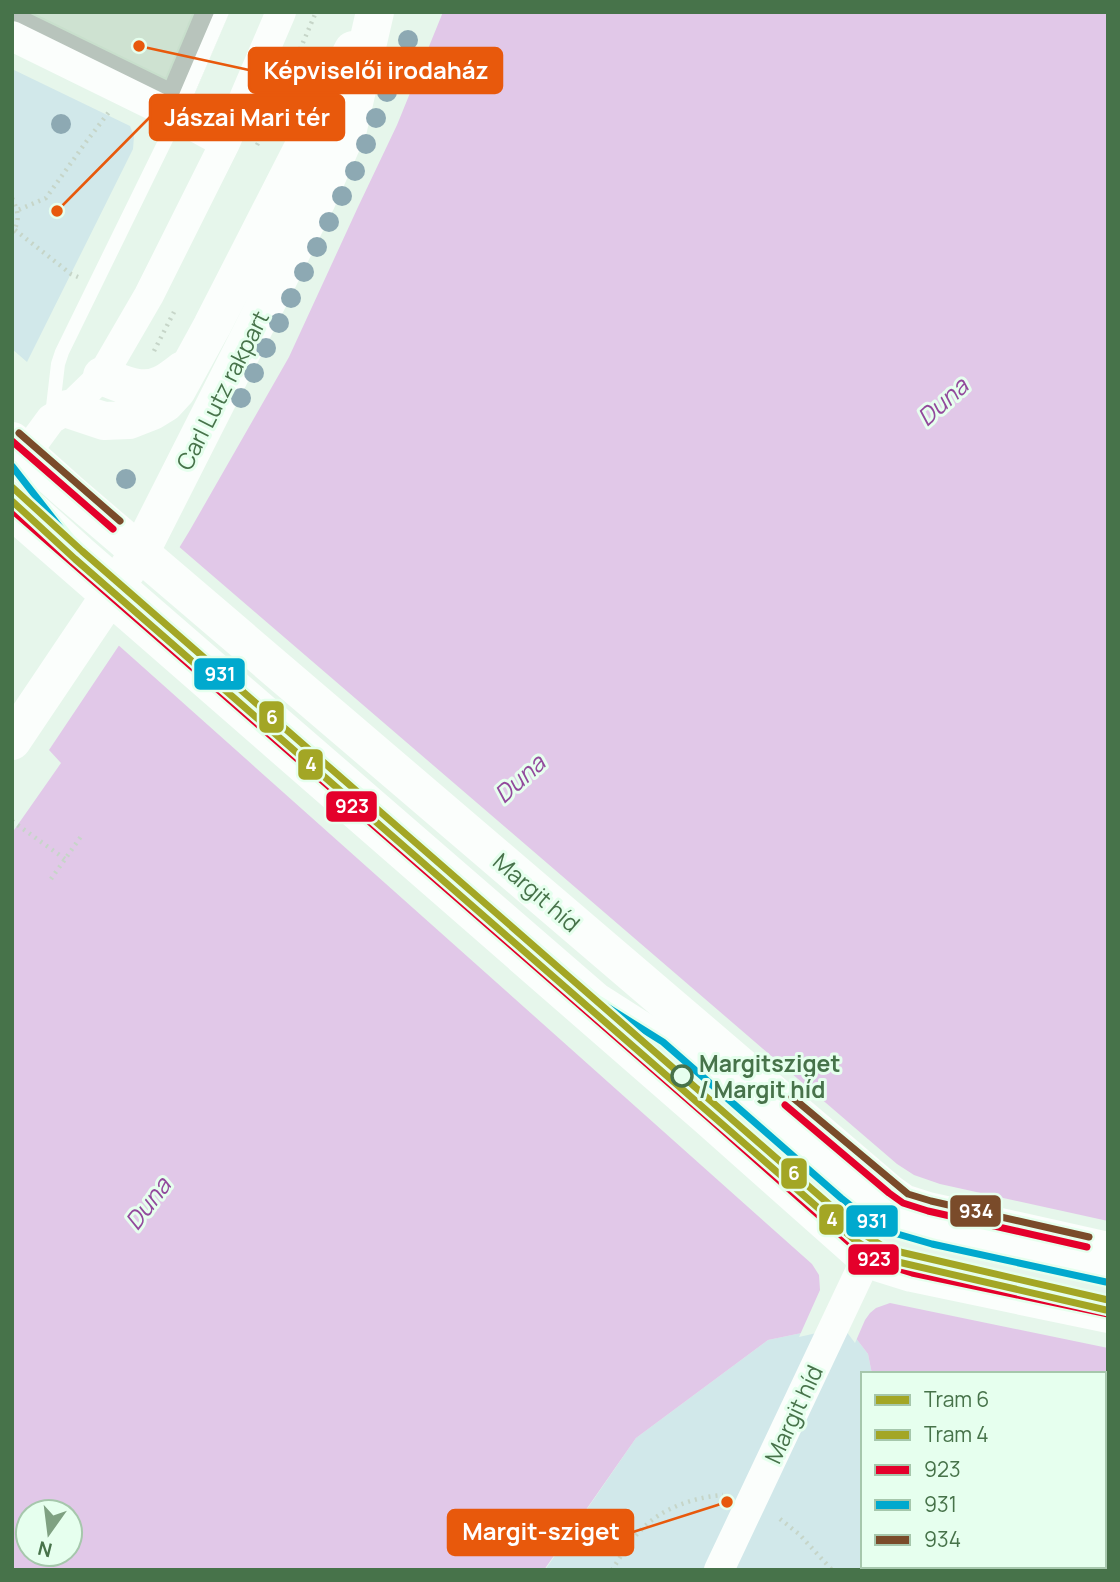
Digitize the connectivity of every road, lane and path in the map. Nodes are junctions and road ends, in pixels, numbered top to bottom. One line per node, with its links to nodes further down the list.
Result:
1 (222, 12): 6 (lane)
2 (281, 12): 7 (street)
3 (375, 12): 12 (main road); 22 (main road, Carl Lutz rakpart)
4 (12, 36): 5 (street)
5 (121, 90): 6 (street); 9 (path)
6 (177, 117): 7 (street); 14 (lane)
7 (225, 143): 13 (street)
8 (12, 198): 9 (path)
9 (15, 210): 10 (path)
10 (14, 232): 11 (path)
11 (57, 263)
12 (191, 365): 13 (main road); 14 (main road)
13 (102, 376): 14 (street)
14 (59, 414): 17 (street)
15 (12, 441): 29 (main road, Margit híd)
16 (12, 449): 21 (lane, Margit híd)
17 (12, 472)
18 (12, 477): 21 (lane, Margit híd)
19 (12, 497): 21 (lane, Margit híd)
20 (12, 510): 28 (main road, Margit híd)
21 (87, 545): 27 (lane, Margit híd)
22 (12, 741)
23 (12, 821): 25 (path)
24 (82, 835): 25 (path)
25 (65, 859): 26 (path)
26 (51, 879)
27 (603, 992): 28 (lane, Margit híd); 31 (lane, Margit híd); 32 (lane, Margit híd)
28 (646, 1063): 30 (main road, Margit híd)
29 (1108, 1251)
30 (867, 1258): 33 (main road, Margit híd); 37 (street, Margit híd)
31 (1108, 1272)
32 (1108, 1300)
33 (1108, 1314)
34 (723, 1495): 36 (path)
35 (780, 1518): 38 (path)
36 (612, 1570)
37 (719, 1570)
38 (832, 1570)

